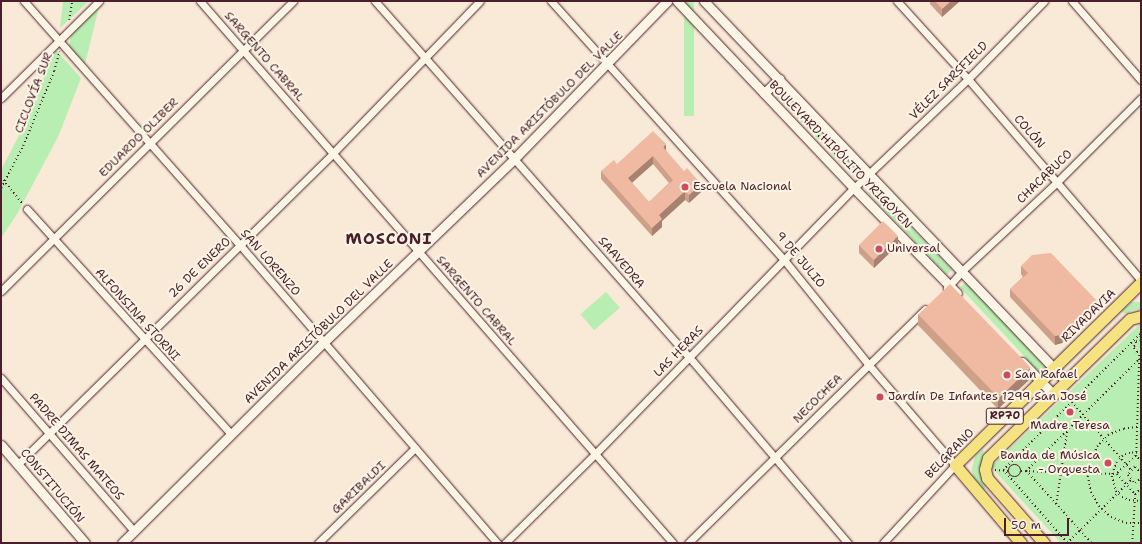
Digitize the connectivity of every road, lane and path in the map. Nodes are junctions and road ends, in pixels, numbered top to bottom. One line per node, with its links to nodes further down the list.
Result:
1 (24, 1): 15 (street, SAN LORENZO)
2 (72, 1): 15 (path, CICLOVÍA SUR)
3 (99, 1): 15 (street)
4 (200, 1): 16 (street, SARGENTO CABRAL)
5 (293, 1): 16 (street, EDUARDO OLIBER)
6 (375, 1): 17 (street, SAAVEDRA)
7 (480, 1): 17 (street, 26 DE ENERO)
8 (551, 1): 18 (street, 9 DE JULIO)
9 (667, 1): 18 (main road, AVENIDA ARISTÓBULO DEL VALLE)
10 (677, 1): 22 (main road, BOULEVARD HIPÓLITO YRIGOYEN)
11 (704, 1): 19 (main road, BOULEVARD HIPÓLITO YRIGOYEN)
12 (897, 1): 20 (street, COLÓN)
13 (1044, 1): 20 (street, VÉLEZ SARSFIELD)
14 (1072, 1): 21 (street)
15 (61, 41): 23 (street); 26 (street, SAN LORENZO); 31 (path, CICLOVÍA SUR)
16 (243, 50): 26 (street, EDUARDO OLIBER); 27 (street, SARGENTO CABRAL)
17 (426, 56): 27 (street, 26 DE ENERO); 28 (street, SAAVEDRA)
18 (608, 64): 28 (main road, AVENIDA ARISTÓBULO DEL VALLE); 39 (street, 9 DE JULIO)
19 (778, 79): 22 (main road); 30 (main road, BOULEVARD HIPÓLITO YRIGOYEN)
20 (968, 79): 30 (street, VÉLEZ SARSFIELD); 32 (street, COLÓN)
21 (1141, 80)
22 (764, 93): 34 (main road, BOULEVARD HIPÓLITO YRIGOYEN)
23 (1, 98)
24 (1141, 98): 32 (street, CHACABUCO)
25 (787, 103): 30 (path)
26 (148, 143): 36 (street, EDUARDO OLIBER); 37 (street, SAN LORENZO)
27 (333, 153): 37 (street, 26 DE ENERO); 38 (street, SARGENTO CABRAL)
28 (515, 158): 38 (main road, AVENIDA ARISTÓBULO DEL VALLE); 53 (street, SAAVEDRA)
29 (1, 177): 31 (path)
30 (865, 177): 34 (street, LAS HERAS); 40 (main road, BOULEVARD HIPÓLITO YRIGOYEN)
31 (4, 182): 33 (path, CICLOVÍA SUR); 35 (path)
32 (1057, 182): 40 (street, CHACABUCO); 41 (street, COLÓN)
33 (1, 188)
34 (854, 188): 39 (street, LAS HERAS); 42 (main road, BOULEVARD HIPÓLITO YRIGOYEN)
35 (27, 209): 36 (street, ALFONSINA STORNI)
36 (54, 240): 43 (street, EDUARDO OLIBER); 48 (street, ALFONSINA STORNI)
37 (240, 245): 48 (street, 26 DE ENERO); 50 (street, SAN LORENZO)
38 (419, 252): 50 (main road, AVENIDA ARISTÓBULO DEL VALLE); 73 (street, SARGENTO CABRAL)
39 (785, 261): 53 (street, LAS HERAS); 55 (street, 9 DE JULIO)
40 (963, 270): 42 (street, NECOCHEA); 56 (main road, BOULEVARD HIPÓLITO YRIGOYEN)
41 (1141, 281): 56 (main road, RIVADAVIA / RP70)
42 (950, 286): 44 (main road, BOULEVARD HIPÓLITO YRIGOYEN); 55 (street, NECOCHEA)
43 (1, 291)
44 (966, 303)
45 (1141, 316): 59 (main road)
46 (1141, 323): 47 (path)
47 (1140, 335): 49 (path); 61 (path)
48 (144, 339): 66 (street, 26 DE ENERO); 67 (street, ALFONSINA STORNI)
49 (1140, 341): 52 (path)
50 (324, 342): 67 (main road, AVENIDA ARISTÓBULO DEL VALLE); 70 (street, SAN LORENZO)
51 (1014, 353): 58 (main road)
52 (1140, 353): 54 (path)
53 (689, 357): 73 (street, LAS HERAS); 75 (street, SAAVEDRA)
54 (1140, 360): 62 (path); 63 (path)
55 (868, 364): 75 (street, NECOCHEA); 79 (street, 9 DE JULIO)
56 (1054, 368): 58 (main road, BELGRANO / RP70); 59 (main road, BOULEVARD HIPÓLITO YRIGOYEN)
57 (1, 378): 66 (street, PADRE DIMAS MATEOS)
58 (1041, 382): 60 (main road); 79 (main road, BELGRANO / RP70)
59 (1068, 382): 60 (main road)
60 (1054, 395): 113 (main road)
61 (1072, 402): 62 (path); 114 (path)
62 (1083, 415): 65 (path); 68 (path)
63 (1137, 427): 64 (path); 68 (path); 71 (path)
64 (1141, 427)
65 (1067, 431): 82 (path); 84 (path)
66 (50, 434): 78 (street, 26 DE ENERO); 102 (street, PADRE DIMAS MATEOS)
67 (231, 434): 102 (main road, AVENIDA ARISTÓBULO DEL VALLE)
68 (1105, 440): 76 (path); 86 (path)
69 (1, 445): 78 (main road, CONSTITUCIÓN)
70 (415, 448): 105 (street, GARIBALDI); 106 (street, SAN LORENZO)
71 (1136, 452): 72 (path); 74 (path); 76 (path)
72 (1141, 453)
73 (595, 454): 107 (street, LAS HERAS); 108 (street, SARGENTO CABRAL)
74 (1136, 456): 77 (path); 80 (path)
75 (776, 457): 109 (street, NECOCHEA); 110 (street, SAAVEDRA)
76 (1121, 458): 80 (path); 87 (path)
77 (1141, 462)
78 (18, 464): 103 (main road, CONSTITUCIÓN)
79 (956, 465): 111 (street, BELGRANO); 112 (main road, 9 DE JULIO)
80 (1127, 465): 83 (path); 88 (path)
81 (1021, 471): 81 (path); 82 (path)
82 (1026, 471): 84 (path); 97 (path)
83 (1132, 471): 85 (path); 89 (path)
84 (1060, 472): 86 (path); 97 (path)
85 (1140, 472)
86 (1089, 473): 87 (path); 98 (path)
87 (1112, 474): 88 (path); 93 (path)
88 (1117, 474): 91 (path)
89 (1132, 479): 90 (path); 91 (path)
90 (1140, 480)
91 (1126, 484): 93 (path); 94 (path)
92 (1141, 488): 94 (path)
93 (1118, 492): 95 (path); 98 (path)
94 (1135, 494): 95 (path)
95 (1134, 501): 96 (path); 99 (path)
96 (1141, 501)
97 (1056, 504): 101 (path)
98 (1102, 508): 99 (path); 101 (path)
99 (1133, 523): 100 (path); 116 (path)
100 (1141, 524)
101 (1079, 530): 114 (path); 115 (path)
102 (134, 531): 104 (main road, AVENIDA ARISTÓBULO DEL VALLE)
103 (84, 543)
104 (122, 543)
105 (318, 543)
106 (497, 543)
107 (504, 543)
108 (673, 543)
109 (688, 543)
110 (848, 543)
111 (883, 543)
112 (1021, 543)
113 (1044, 543)
114 (1067, 543)
115 (1091, 543)
116 (1132, 543)

